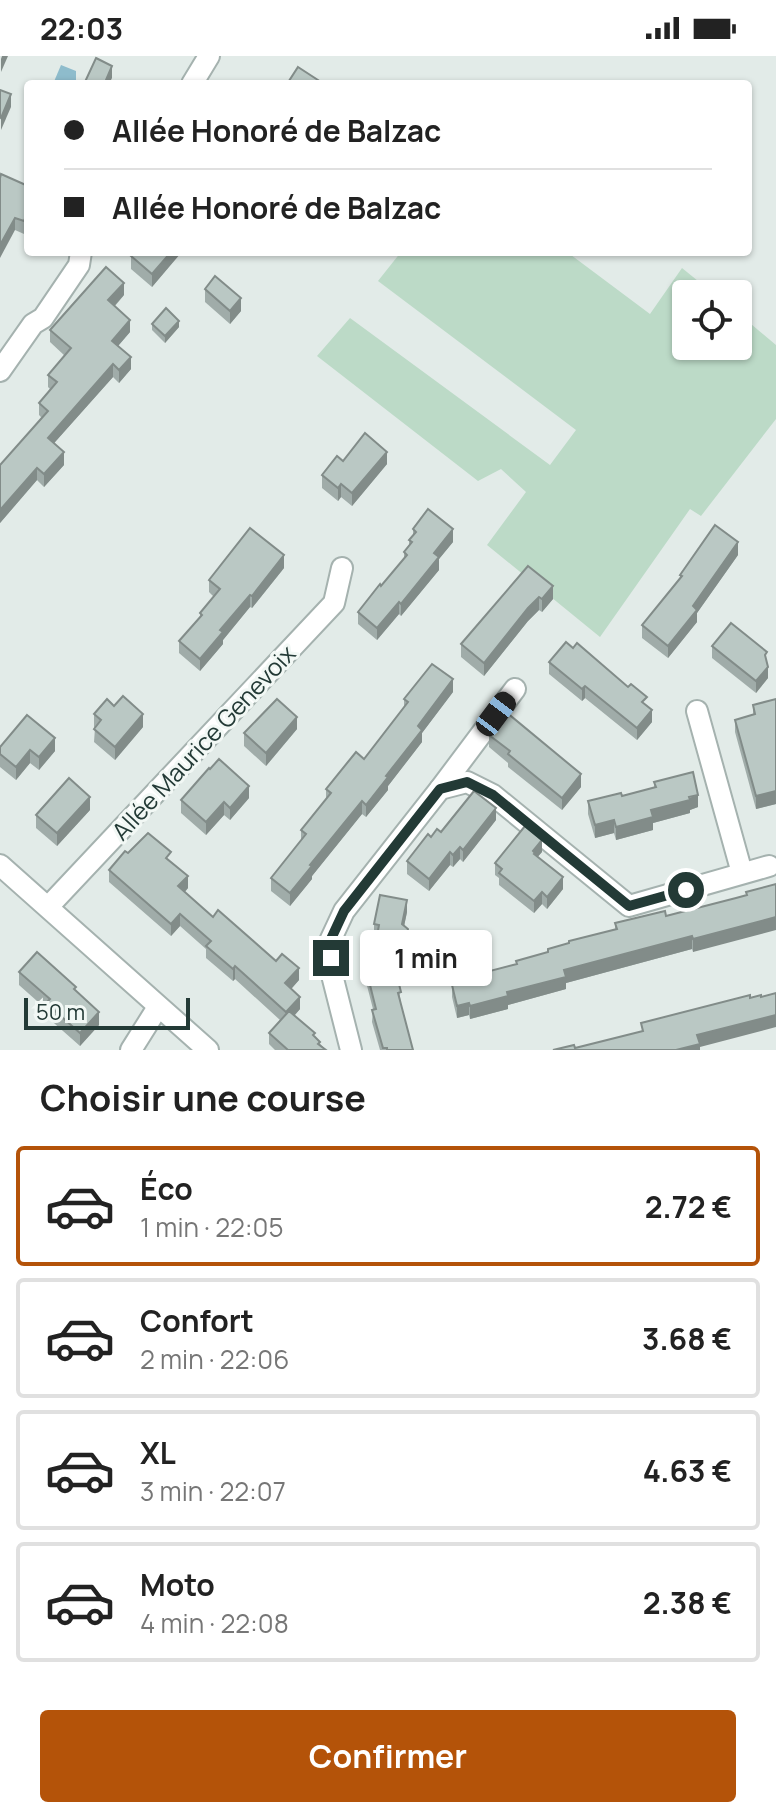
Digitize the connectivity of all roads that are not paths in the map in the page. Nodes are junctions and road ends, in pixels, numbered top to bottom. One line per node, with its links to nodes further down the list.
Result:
1 (209, 56): 2 (street)
2 (194, 80)
3 (80, 256): 4 (street)
4 (0, 371)
5 (342, 568): 12 (street, Allée Maurice Genevoix)
6 (515, 689): 8 (street)
7 (697, 711): 11 (street)
8 (440, 789): 11 (street); 16 (street)
9 (0, 865): 12 (street)
10 (769, 866): 11 (street)
11 (742, 873)
12 (48, 907): 13 (street)
13 (158, 1007): 14 (street); 15 (street)
14 (131, 1050)
15 (208, 1050)
16 (351, 1050)

